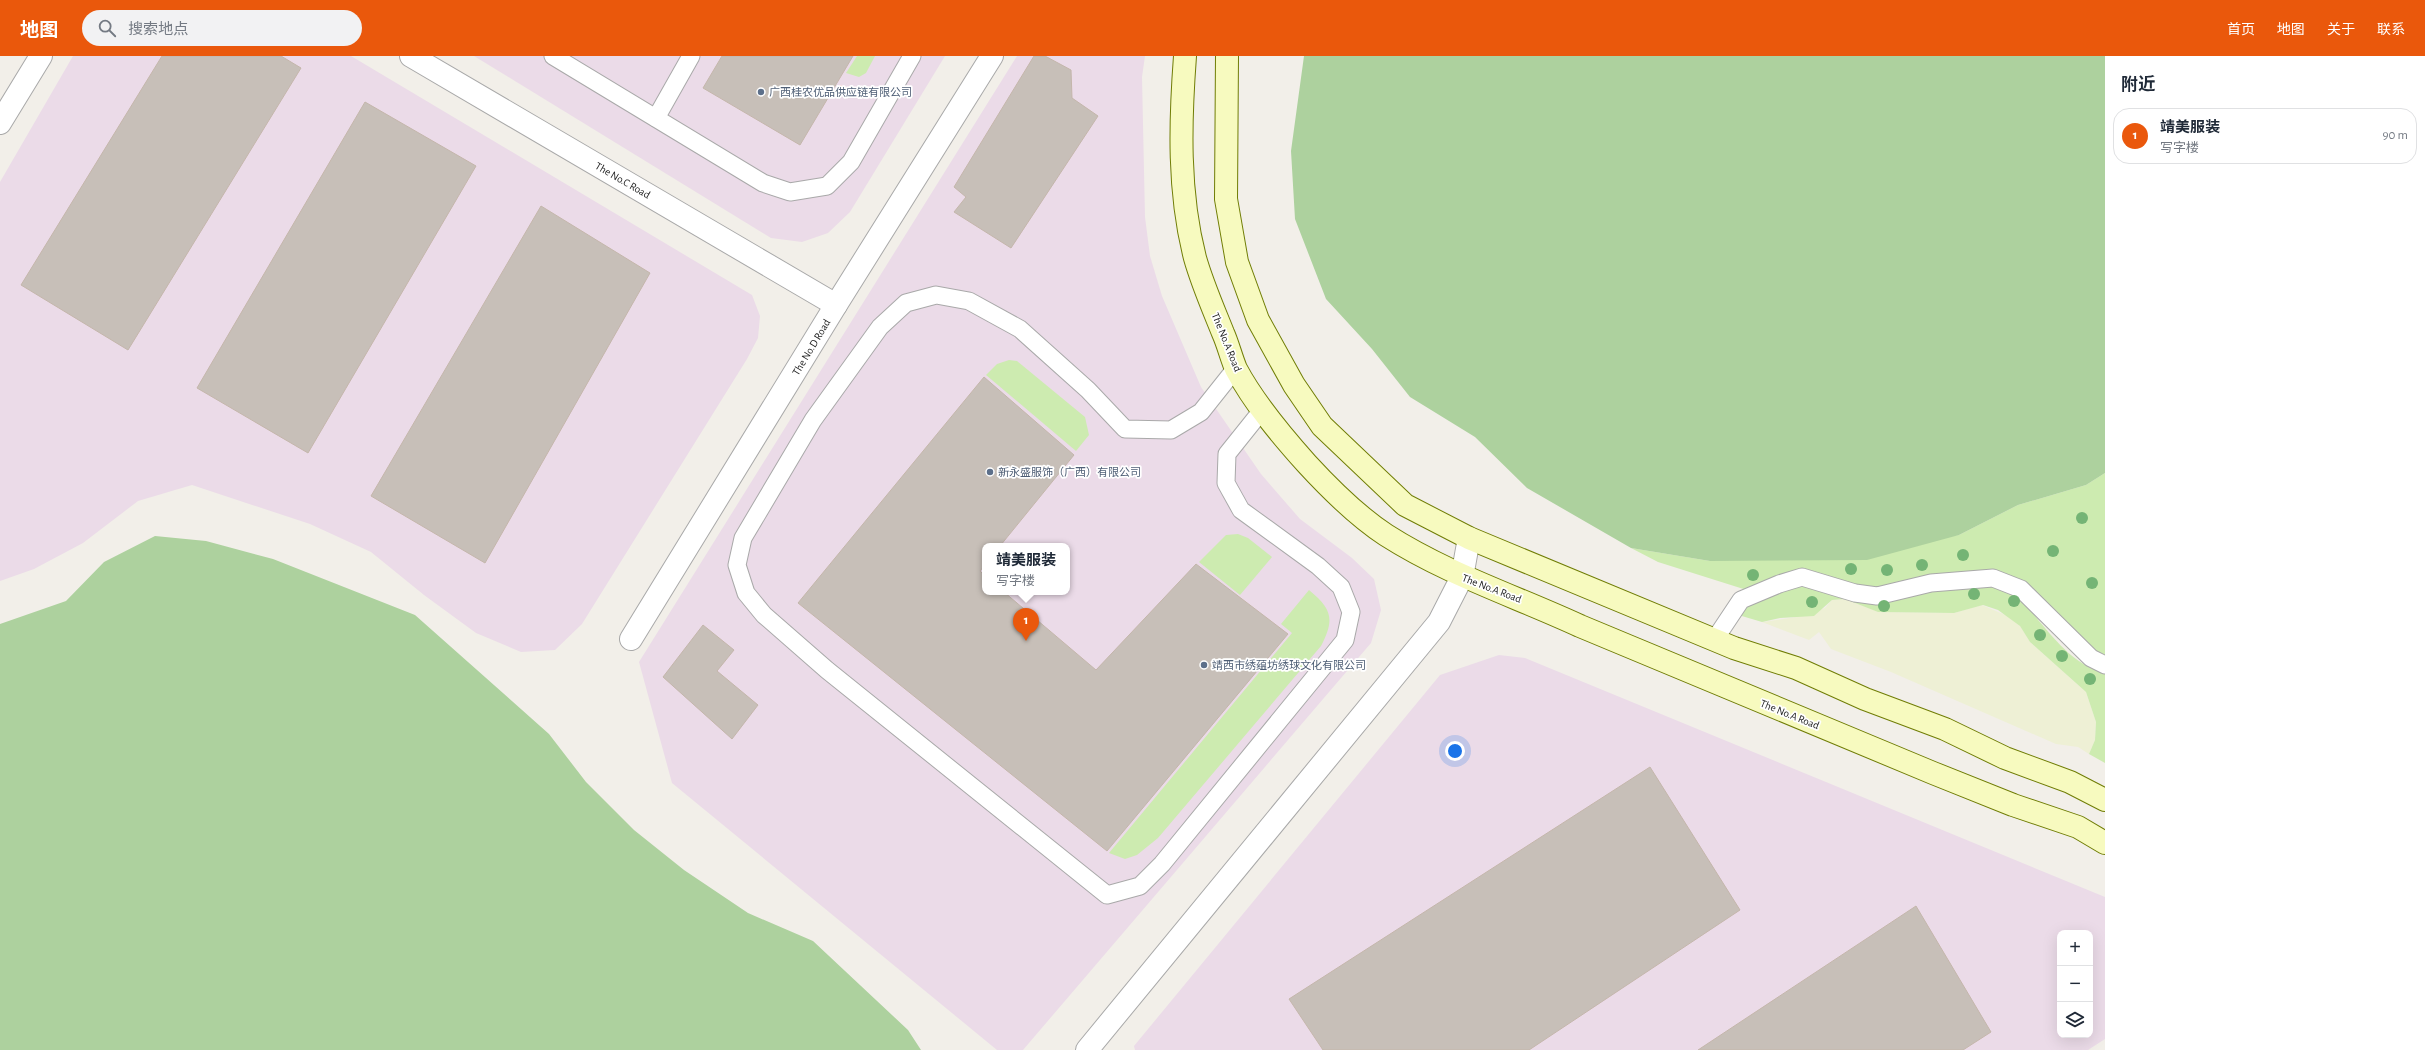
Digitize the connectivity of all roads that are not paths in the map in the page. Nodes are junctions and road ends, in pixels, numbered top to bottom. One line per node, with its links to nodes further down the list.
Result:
1 (41, 56): 10 (street)
2 (411, 56): 11 (street, The No.C Road)
3 (553, 56): 9 (lane)
4 (691, 56): 9 (lane)
5 (912, 56): 9 (lane)
6 (992, 56): 11 (street, The No.D Road)
7 (1184, 56): 12 (street, The No.A Road)
8 (1227, 56): 14 (street)
9 (656, 118)
10 (0, 123)
11 (836, 304): 16 (street, The No.D Road)
12 (1236, 368): 13 (street, The No.A Road); 13 (lane)
13 (1263, 409): 15 (street, The No.A Road)
14 (1469, 538): 15 (street); 17 (street)
15 (1462, 577): 20 (street, The No.A Road); 21 (street)
16 (631, 639)
17 (1715, 639): 18 (lane); 19 (street)
18 (2105, 665)
19 (2105, 800)
20 (2105, 843)
21 (1087, 1050)

